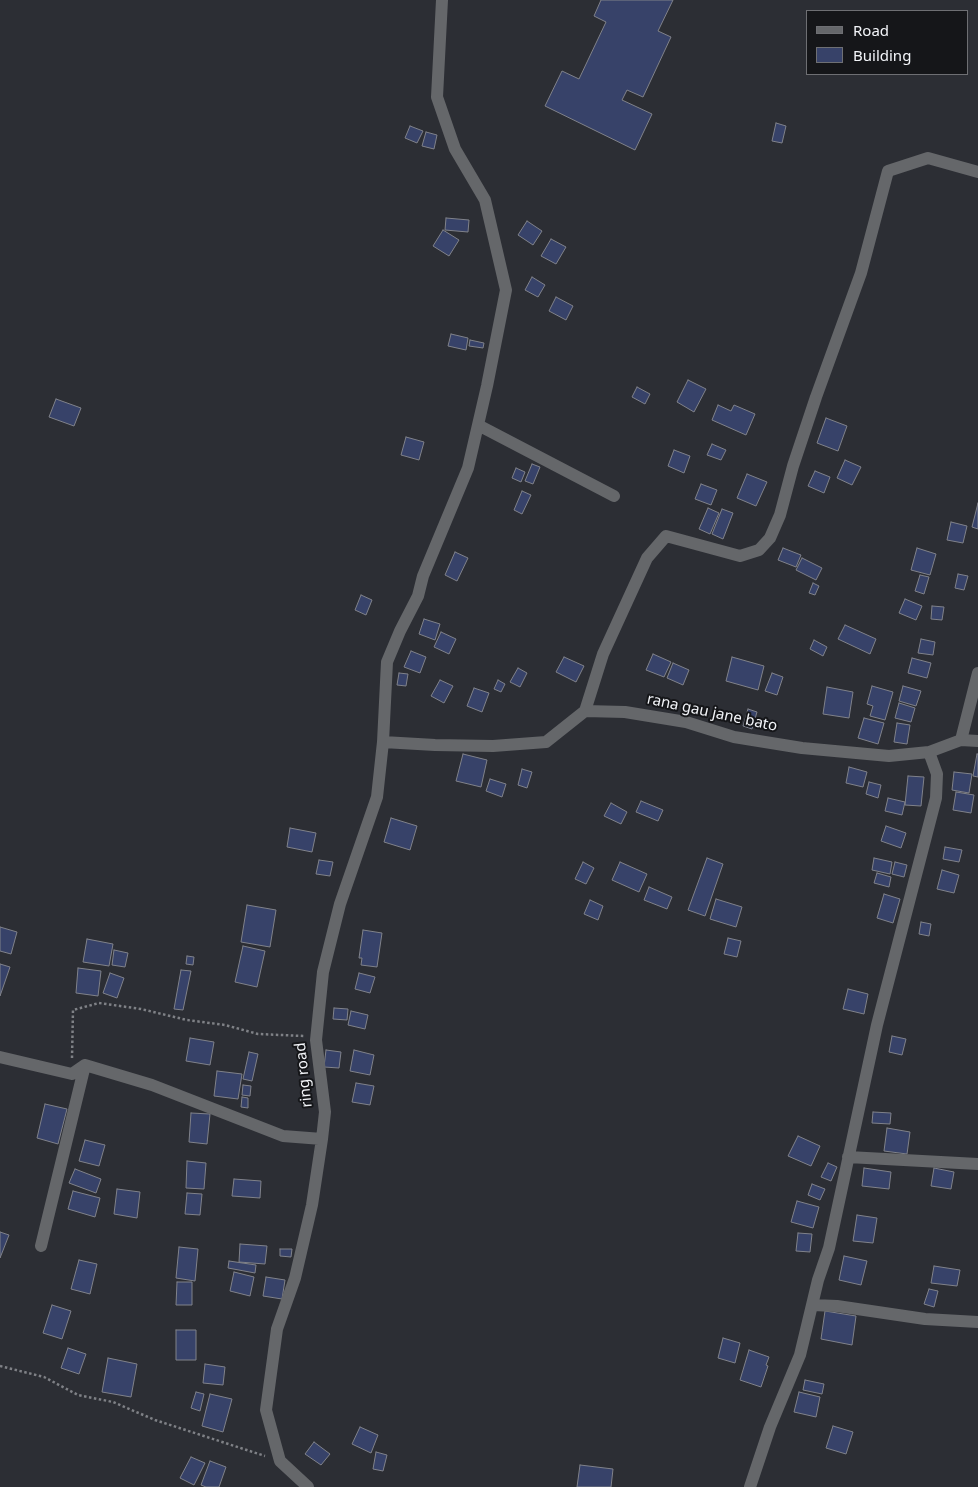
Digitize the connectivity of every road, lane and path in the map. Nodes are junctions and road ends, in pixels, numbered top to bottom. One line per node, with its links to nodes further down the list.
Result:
1 (442, 0): 3 (street, ring road)
2 (978, 172): 6 (street)
3 (478, 425): 4 (street); 9 (street, ring road)
4 (614, 496)
5 (978, 673): 7 (street)
6 (585, 711): 9 (street); 10 (street, rana gau jane bato)
7 (961, 740): 8 (street); 10 (street, rana gau jane bato)
8 (978, 741)
9 (383, 742): 11 (street, ring road)
10 (929, 752): 16 (street)
11 (316, 1040): 14 (path); 15 (street, ring road)
12 (0, 1057): 14 (street)
13 (85, 1065): 14 (street); 15 (street); 18 (street)
14 (72, 1074)
15 (322, 1139): 22 (street, ring road)
16 (848, 1157): 17 (street); 19 (street)
17 (978, 1164)
18 (42, 1246)
19 (812, 1305): 20 (street); 23 (street)
20 (978, 1322)
21 (0, 1366): 22 (path)
22 (280, 1462): 24 (street)
23 (750, 1485)
24 (308, 1487)

